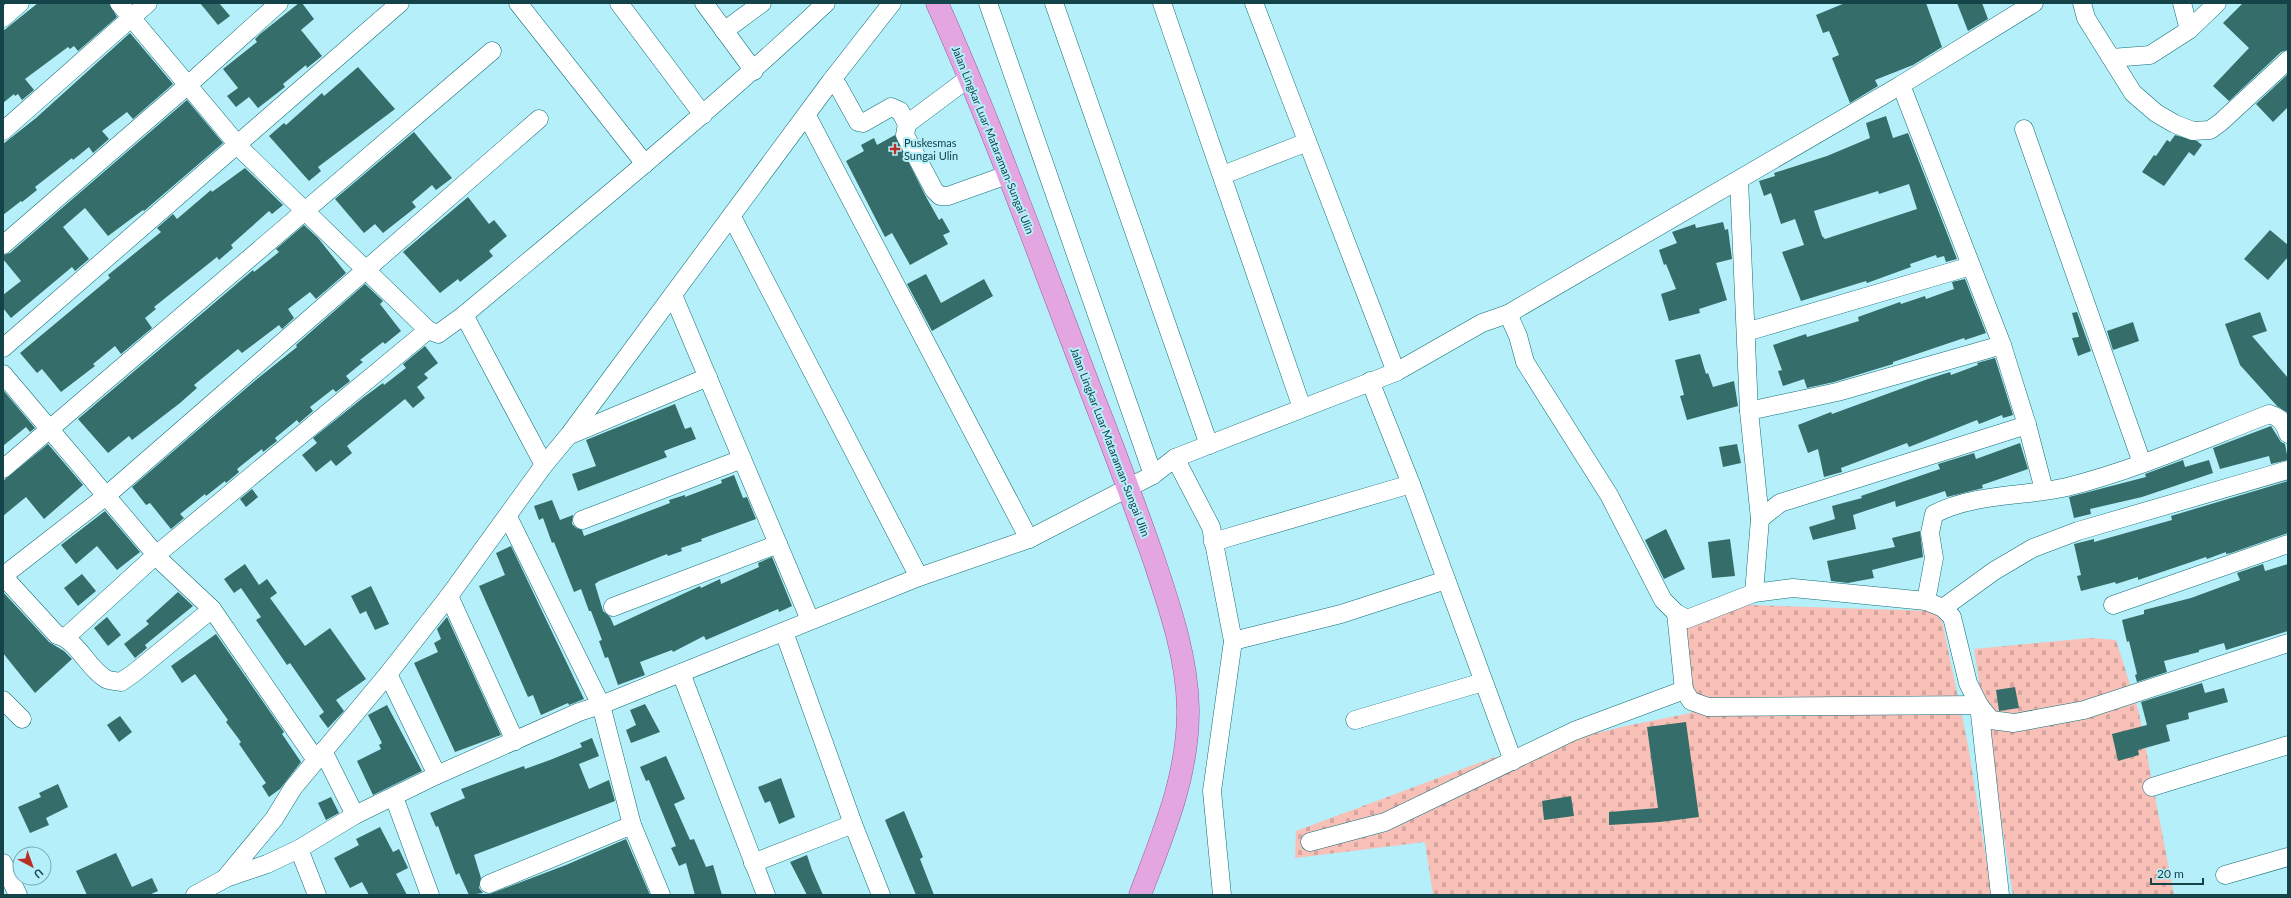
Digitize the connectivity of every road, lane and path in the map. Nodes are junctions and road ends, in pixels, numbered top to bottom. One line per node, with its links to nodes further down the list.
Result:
1 (20, 3): 21 (street)
2 (119, 3): 22 (street)
3 (148, 3): 22 (street)
4 (279, 3): 32 (street)
5 (400, 3): 40 (street)
6 (518, 3): 41 (street)
7 (620, 3): 33 (street)
8 (704, 3): 24 (street)
9 (762, 3): 24 (street)
10 (826, 3): 28 (street)
11 (892, 3): 30 (street)
12 (937, 3): 29 (main road, Jalan Lingkar Luar Mataraman-Sungai Ulin)
13 (988, 3): 75 (street)
14 (1054, 3): 68 (street)
15 (1162, 3): 43 (street)
16 (1254, 3): 39 (street)
17 (2034, 3): 31 (street)
18 (2082, 3): 26 (street)
19 (2182, 3): 23 (street)
20 (2217, 3): 23 (street)
21 (3, 18)
22 (132, 18): 32 (street); 38 (street)
23 (2188, 30): 26 (street)
24 (724, 31): 28 (street)
25 (492, 51): 45 (street)
26 (2111, 58): 27 (street)
27 (2288, 60)
28 (754, 71): 33 (street)
29 (970, 77): 36 (street); 42 (main road, Jalan Lingkar Luar Mataraman-Sungai Ulin)
30 (831, 81): 34 (street); 36 (street)
31 (1901, 85): 44 (street); 48 (street)
32 (188, 86): 40 (street); 47 (street)
33 (703, 115): 41 (street)
34 (807, 116): 46 (street); 83 (street)
35 (539, 119): 49 (street)
36 (907, 124): 42 (street)
37 (2024, 129): 71 (street)
38 (3, 131)
39 (1307, 142): 43 (street); 57 (street)
40 (238, 145): 45 (street); 56 (street)
41 (645, 164): 52 (street)
42 (1007, 175): 77 (main road, Jalan Lingkar Luar Mataraman-Sungai Ulin)
43 (1223, 175): 61 (street)
44 (1739, 180): 51 (street); 54 (street)
45 (305, 211): 49 (street); 65 (street)
46 (732, 218): 50 (street); 89 (street)
47 (3, 245)
48 (1971, 266): 54 (street); 55 (street)
49 (366, 269): 53 (street); 79 (street)
50 (674, 296): 59 (street); 67 (street)
51 (1508, 314): 57 (street); 98 (street)
52 (464, 315): 53 (street); 72 (street)
53 (428, 330): 87 (street)
54 (1746, 332): 62 (street)
55 (2002, 345): 62 (street); 64 (street)
56 (3, 348)
57 (1396, 372): 60 (street)
58 (3, 374): 65 (street)
59 (708, 377): 67 (street); 70 (street)
60 (1370, 381): 61 (street); 76 (street)
61 (1302, 408): 68 (street)
62 (1749, 411): 81 (street)
63 (2283, 415): 66 (street); 71 (street)
64 (2027, 425): 78 (street); 81 (street)
65 (49, 429): 73 (street); 79 (street)
66 (2288, 434)
67 (569, 435): 72 (street)
68 (1209, 445): 69 (street)
69 (1175, 458): 75 (street); 84 (street)
70 (742, 459): 82 (street); 85 (street)
71 (2142, 462): 78 (street)
72 (544, 465): 80 (street)
73 (3, 469)
74 (2288, 470): 96 (street)
75 (1153, 475): 77 (street)
76 (1411, 484): 84 (street); 90 (street)
77 (1129, 487): 83 (street); 138 (main road, Jalan Lingkar Luar Mataraman-Sungai Ulin)
78 (2044, 490): 93 (street)
79 (106, 496): 87 (street); 88 (street)
80 (508, 517): 92 (street); 109 (street)
81 (1760, 519): 91 (street)
82 (582, 520)
83 (1029, 539): 89 (street)
84 (1214, 542): 102 (street)
85 (778, 544): 95 (street); 99 (street)
86 (2288, 544): 94 (street)
87 (156, 555): 97 (street); 101 (street)
88 (3, 576): 101 (street)
89 (919, 577): 99 (street)
90 (1446, 580): 102 (street); 106 (street)
91 (1754, 593): 93 (street); 98 (street)
92 (449, 596): 105 (street); 113 (street)
93 (1926, 601): 96 (street)
94 (2113, 605)
95 (613, 607)
96 (1943, 608): 110 (street)
97 (212, 609): 101 (street); 115 (street)
98 (1676, 613): 107 (street)
99 (810, 620): 100 (street)
100 (784, 632): 104 (street); 121 (street)
101 (66, 637)
102 (1233, 641): 139 (street)
103 (2288, 643): 110 (street)
104 (681, 673): 109 (street); 127 (street)
105 (388, 674): 115 (street); 117 (street)
106 (1484, 682): 112 (street); 116 (street)
107 (1684, 690): 110 (street); 116 (street)
108 (3, 700): 111 (street)
109 (601, 705): 113 (street); 122 (street)
110 (1979, 705): 140 (street)
111 (22, 719)
112 (1355, 720)
113 (515, 741): 117 (street)
114 (2288, 745): 118 (street)
115 (320, 756): 120 (street); 129 (street)
116 (1513, 761): 123 (street)
117 (437, 775): 119 (street)
118 (2152, 787)
119 (394, 797): 120 (street); 134 (street)
120 (355, 815): 124 (street)
121 (853, 824): 127 (street); 137 (street)
122 (632, 825): 130 (street); 135 (street)
123 (1310, 842)
124 (299, 848): 129 (street); 133 (street)
125 (2288, 857): 128 (street)
126 (3, 863): 131 (street)
127 (754, 863): 136 (street)
128 (2225, 876)
129 (226, 878): 132 (street)
130 (490, 884)
131 (18, 895)
132 (195, 895)
133 (317, 895)
134 (430, 895)
135 (661, 895)
136 (766, 895)
137 (882, 895)
138 (1140, 895)
139 (1222, 895)
140 (2000, 895)

